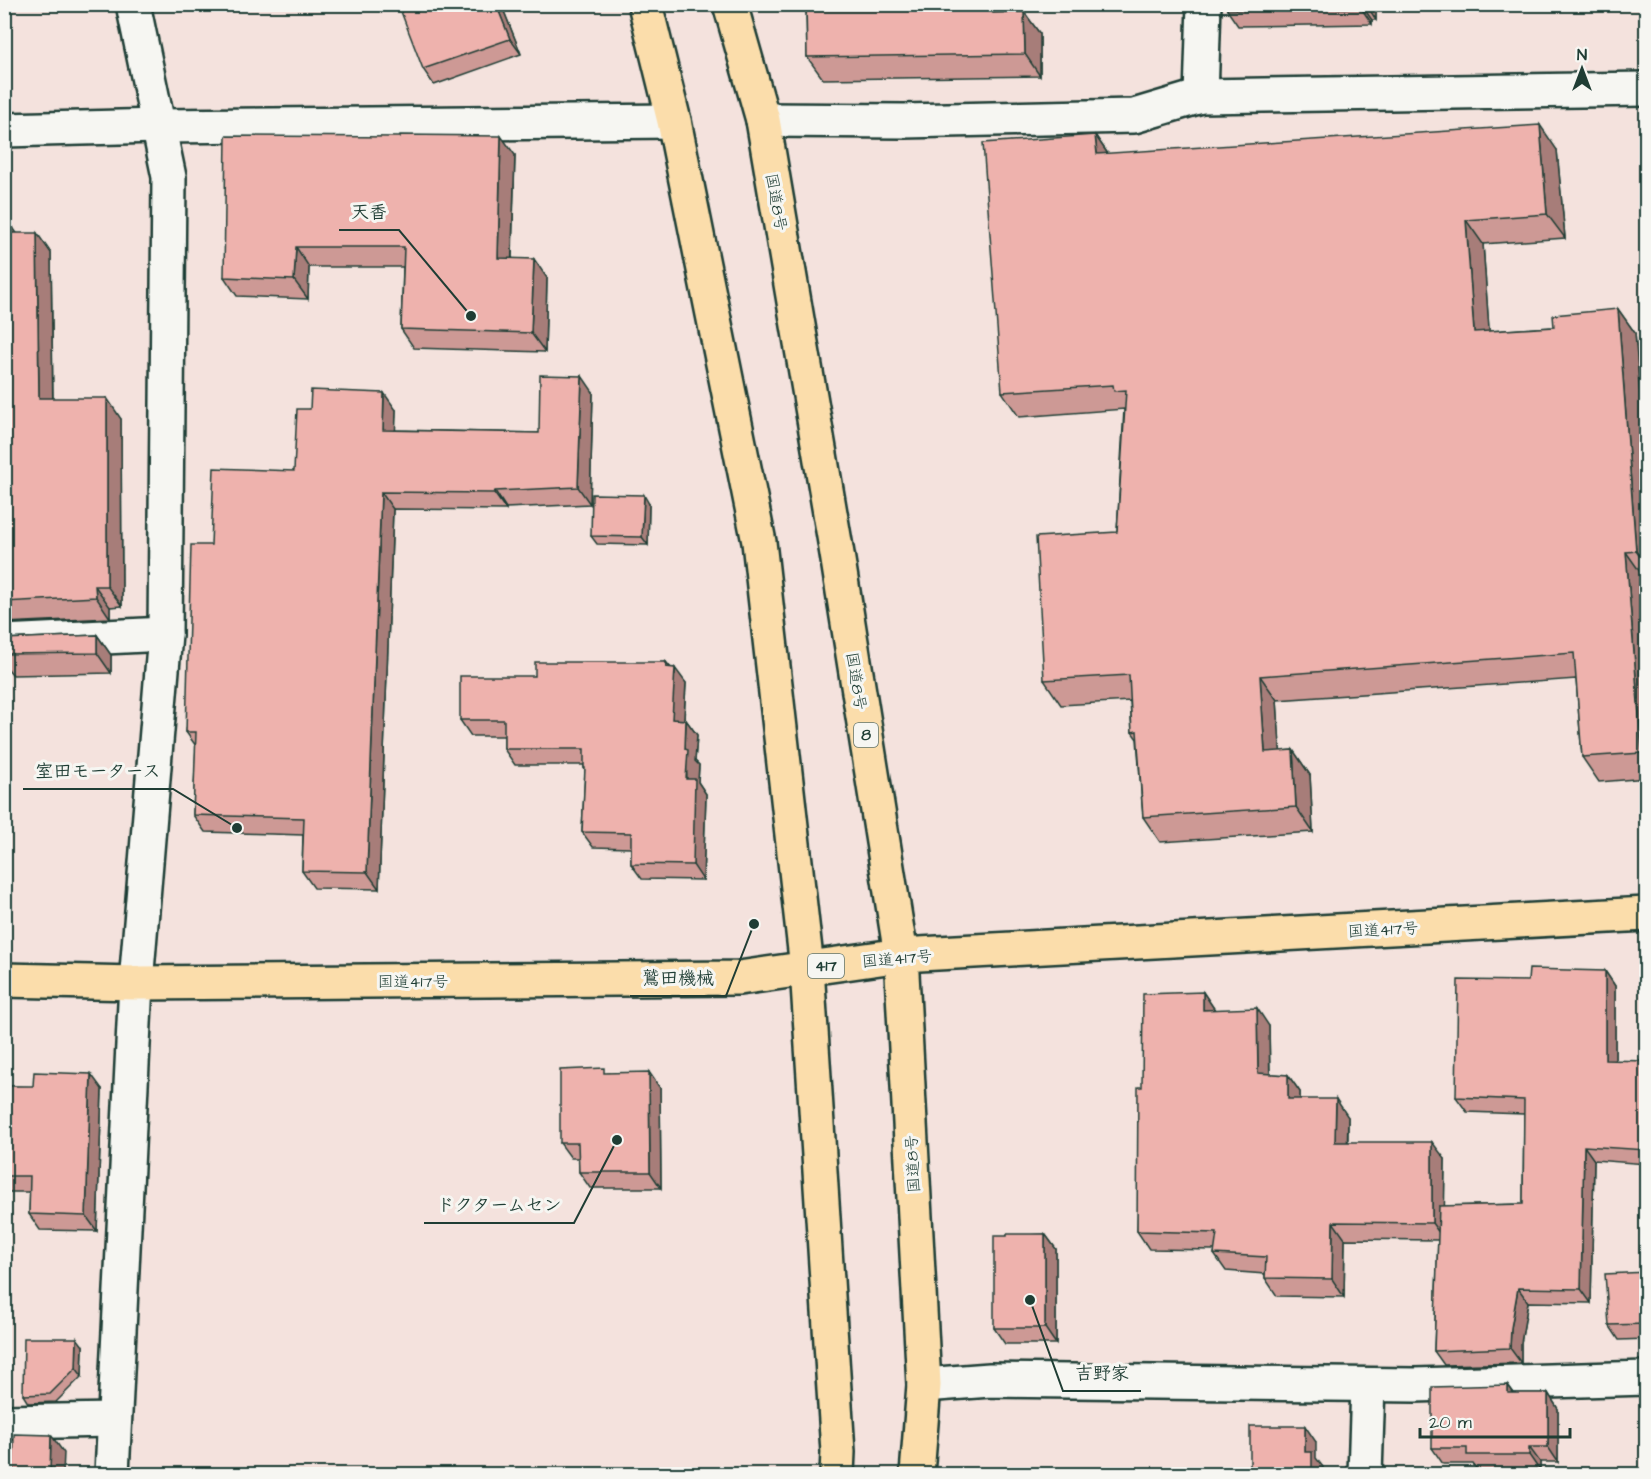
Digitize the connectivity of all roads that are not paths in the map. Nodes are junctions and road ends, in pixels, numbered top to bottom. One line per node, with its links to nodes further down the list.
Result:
1 (133, 4): 9 (street)
2 (645, 4): 8 (highway)
3 (730, 4): 7 (highway, 国道8号 / 8)
4 (1204, 4): 6 (street)
5 (1647, 89): 6 (street)
6 (1201, 96): 7 (street)
7 (763, 120): 14 (highway, 国道8号 / 8)
8 (674, 121): 9 (street); 15 (highway)
9 (159, 126): 10 (street); 11 (street)
10 (4, 130)
11 (165, 634): 12 (street); 17 (street)
12 (4, 642)
13 (1647, 914): 14 (highway, 国道417号 / 417)
14 (901, 955): 15 (highway, 国道417号 / 417); 19 (highway, 国道8号 / 8)
15 (807, 969): 17 (highway, 国道417号 / 417); 24 (highway)
16 (4, 980): 17 (highway, 国道417号 / 417)
17 (136, 983): 21 (street)
18 (1647, 1378): 20 (street)
19 (924, 1384): 20 (street); 25 (highway, 国道8号 / 8)
20 (1368, 1384): 26 (street)
21 (114, 1420): 22 (street); 23 (street)
22 (4, 1422)
23 (112, 1474)
24 (837, 1474)
25 (917, 1474)
26 (1365, 1474)

